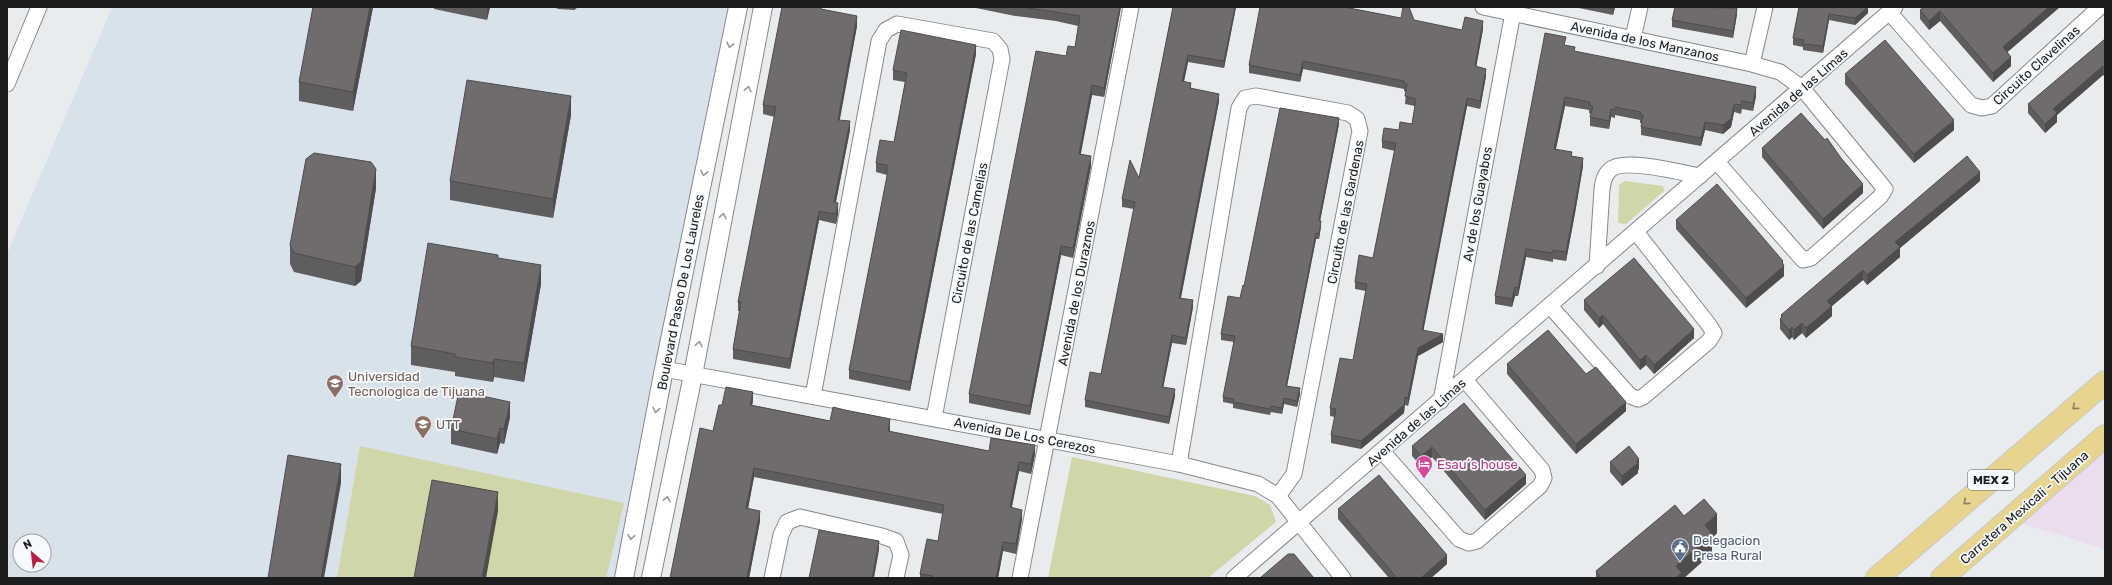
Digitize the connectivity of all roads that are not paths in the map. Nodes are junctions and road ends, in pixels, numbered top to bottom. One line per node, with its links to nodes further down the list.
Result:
1 (39, 7): 13 (street)
2 (738, 7): 20 (street, Boulevard Paseo De Los Laureles, one-way to 20)
3 (764, 7): 21 (street, one-way to 3)
4 (1131, 7): 28 (street, Avenida de los Duraznos)
5 (1483, 7): 9 (street, Avenida de los Manzanos)
6 (1640, 7): 11 (street)
7 (1765, 7): 12 (street)
8 (2100, 7): 10 (street, Circuito Clavelinas)
9 (1513, 10): 11 (street, Avenida de los Manzanos); 25 (street, Av de los Guayabos)
10 (1892, 10): 14 (street, Avenida de las Limas)
11 (1633, 38): 12 (street, Avenida de los Manzanos)
12 (1752, 64): 14 (street, Avenida de los Manzanos)
13 (7, 84)
14 (1802, 88): 15 (street, Avenida de las Limas); 15 (street, Avenida de los Manzanos)
15 (1717, 162): 16 (street, Avenida de las Limas)
16 (1700, 176): 17 (street, Avenida de las Limas); 18 (street)
17 (1636, 232): 18 (street, Avenida de las Limas); 19 (street)
18 (1597, 266): 19 (street, Avenida de las Limas)
19 (1550, 306): 22 (street, Avenida de las Limas)
20 (664, 369): 21 (street, Avenida De Los Cerezos); 33 (street, Boulevard Paseo De Los Laureles, one-way to 33)
21 (693, 375): 24 (street, Avenida De Los Cerezos); 34 (street, one-way to 21)
22 (1465, 380): 25 (street, Avenida de las Limas); 29 (street)
23 (2105, 382): 40 (main road, MEX 2, one-way to 40)
24 (813, 396): 26 (street, Avenida De Los Cerezos); 26 (street, Circuito de las Camelias)
25 (1441, 401): 29 (street, Avenida de las Limas)
26 (934, 418): 28 (street, Avenida De Los Cerezos)
27 (2105, 436): 41 (main road, Carretera Mexicali - Tijuana / MEX 2)
28 (1048, 439): 30 (street, Avenida De Los Cerezos); 37 (street, Avenida de los Duraznos)
29 (1382, 451): 32 (street, Avenida de las Limas)
30 (1179, 464): 31 (street, Avenida De Los Cerezos); 31 (street, Circuito de las Gardenas)
31 (1278, 496): 32 (street, Avenida De Los Cerezos)
32 (1299, 523): 38 (street, Avenida de las Limas); 39 (street, Avenida De Los Cerezos)
33 (624, 578)
34 (651, 578)
35 (772, 578): 36 (street)
36 (896, 578)
37 (1020, 578)
38 (1234, 578)
39 (1343, 578)
40 (1878, 578)
41 (1942, 578)

